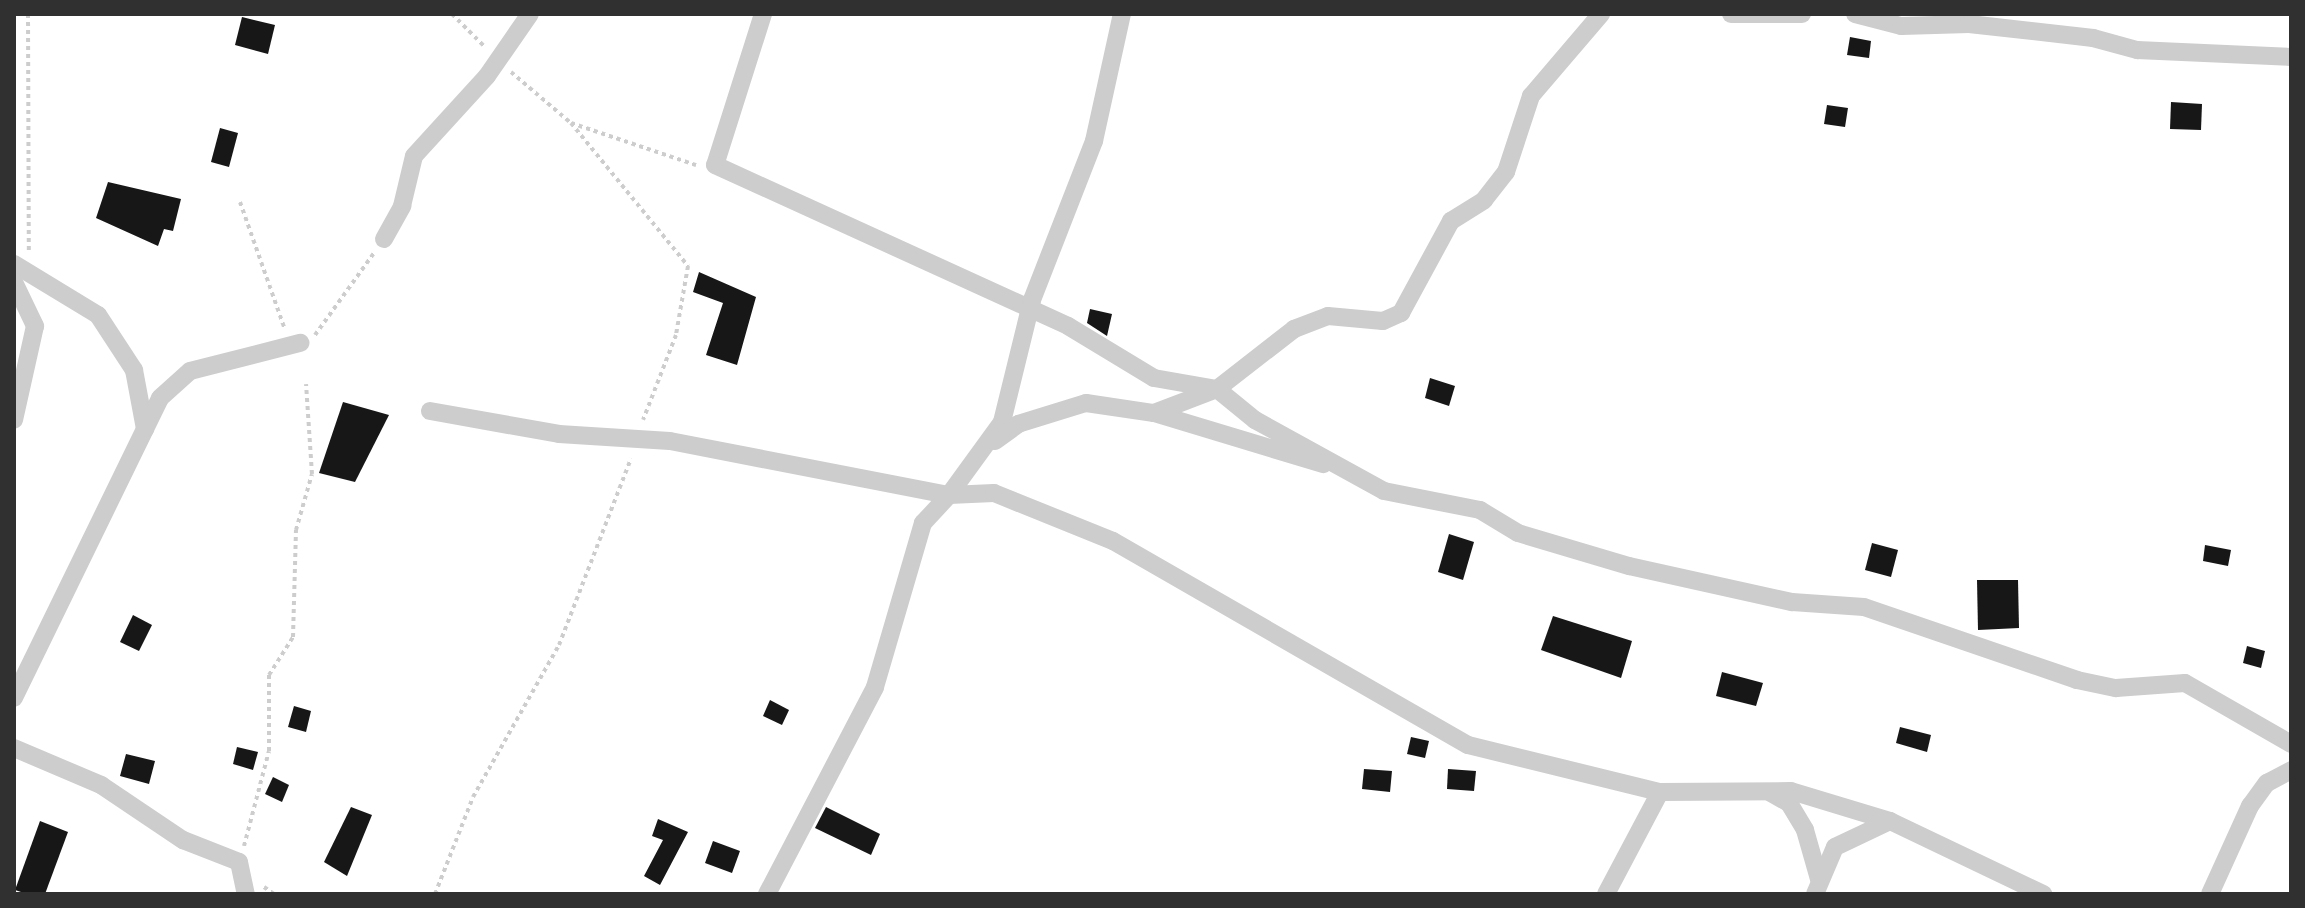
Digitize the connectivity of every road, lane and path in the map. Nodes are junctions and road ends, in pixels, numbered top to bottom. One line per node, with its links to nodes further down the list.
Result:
1 (28, 14): 17 (path)
2 (452, 14): 11 (path)
3 (530, 14): 11 (street)
4 (763, 14): 13 (street)
5 (1122, 14): 19 (street)
6 (1601, 14): 22 (street)
7 (1731, 14): 8 (street)
8 (1802, 14)
9 (1855, 14): 10 (street)
10 (2291, 57)
11 (498, 61): 12 (path); 15 (street)
12 (571, 123): 13 (path); 27 (path)
13 (715, 165): 19 (street)
14 (240, 202): 20 (path)
15 (384, 239): 20 (path)
16 (14, 264): 17 (street)
17 (32, 274): 26 (street)
18 (14, 282): 25 (street)
19 (1030, 310): 22 (street); 28 (street)
20 (300, 343): 26 (street)
21 (306, 384): 38 (path)
22 (1217, 389): 24 (street); 29 (street)
23 (430, 411): 27 (street)
24 (1154, 413): 28 (street); 29 (street)
25 (14, 420)
26 (145, 429): 31 (street)
27 (636, 438): 30 (street); 41 (path)
28 (986, 447): 30 (street)
29 (1342, 470): 32 (street)
30 (949, 495): 36 (street); 42 (street)
31 (14, 698)
32 (2291, 744)
33 (14, 748): 38 (street)
34 (2291, 770): 45 (street)
35 (1764, 789): 36 (street); 37 (street); 39 (street)
36 (1660, 792): 43 (street)
37 (1890, 821): 39 (street); 44 (street)
38 (239, 862): 40 (street)
39 (1817, 887)
40 (246, 894)
41 (435, 894)
42 (767, 894)
43 (1606, 894)
44 (2043, 894)
45 (2210, 894)

